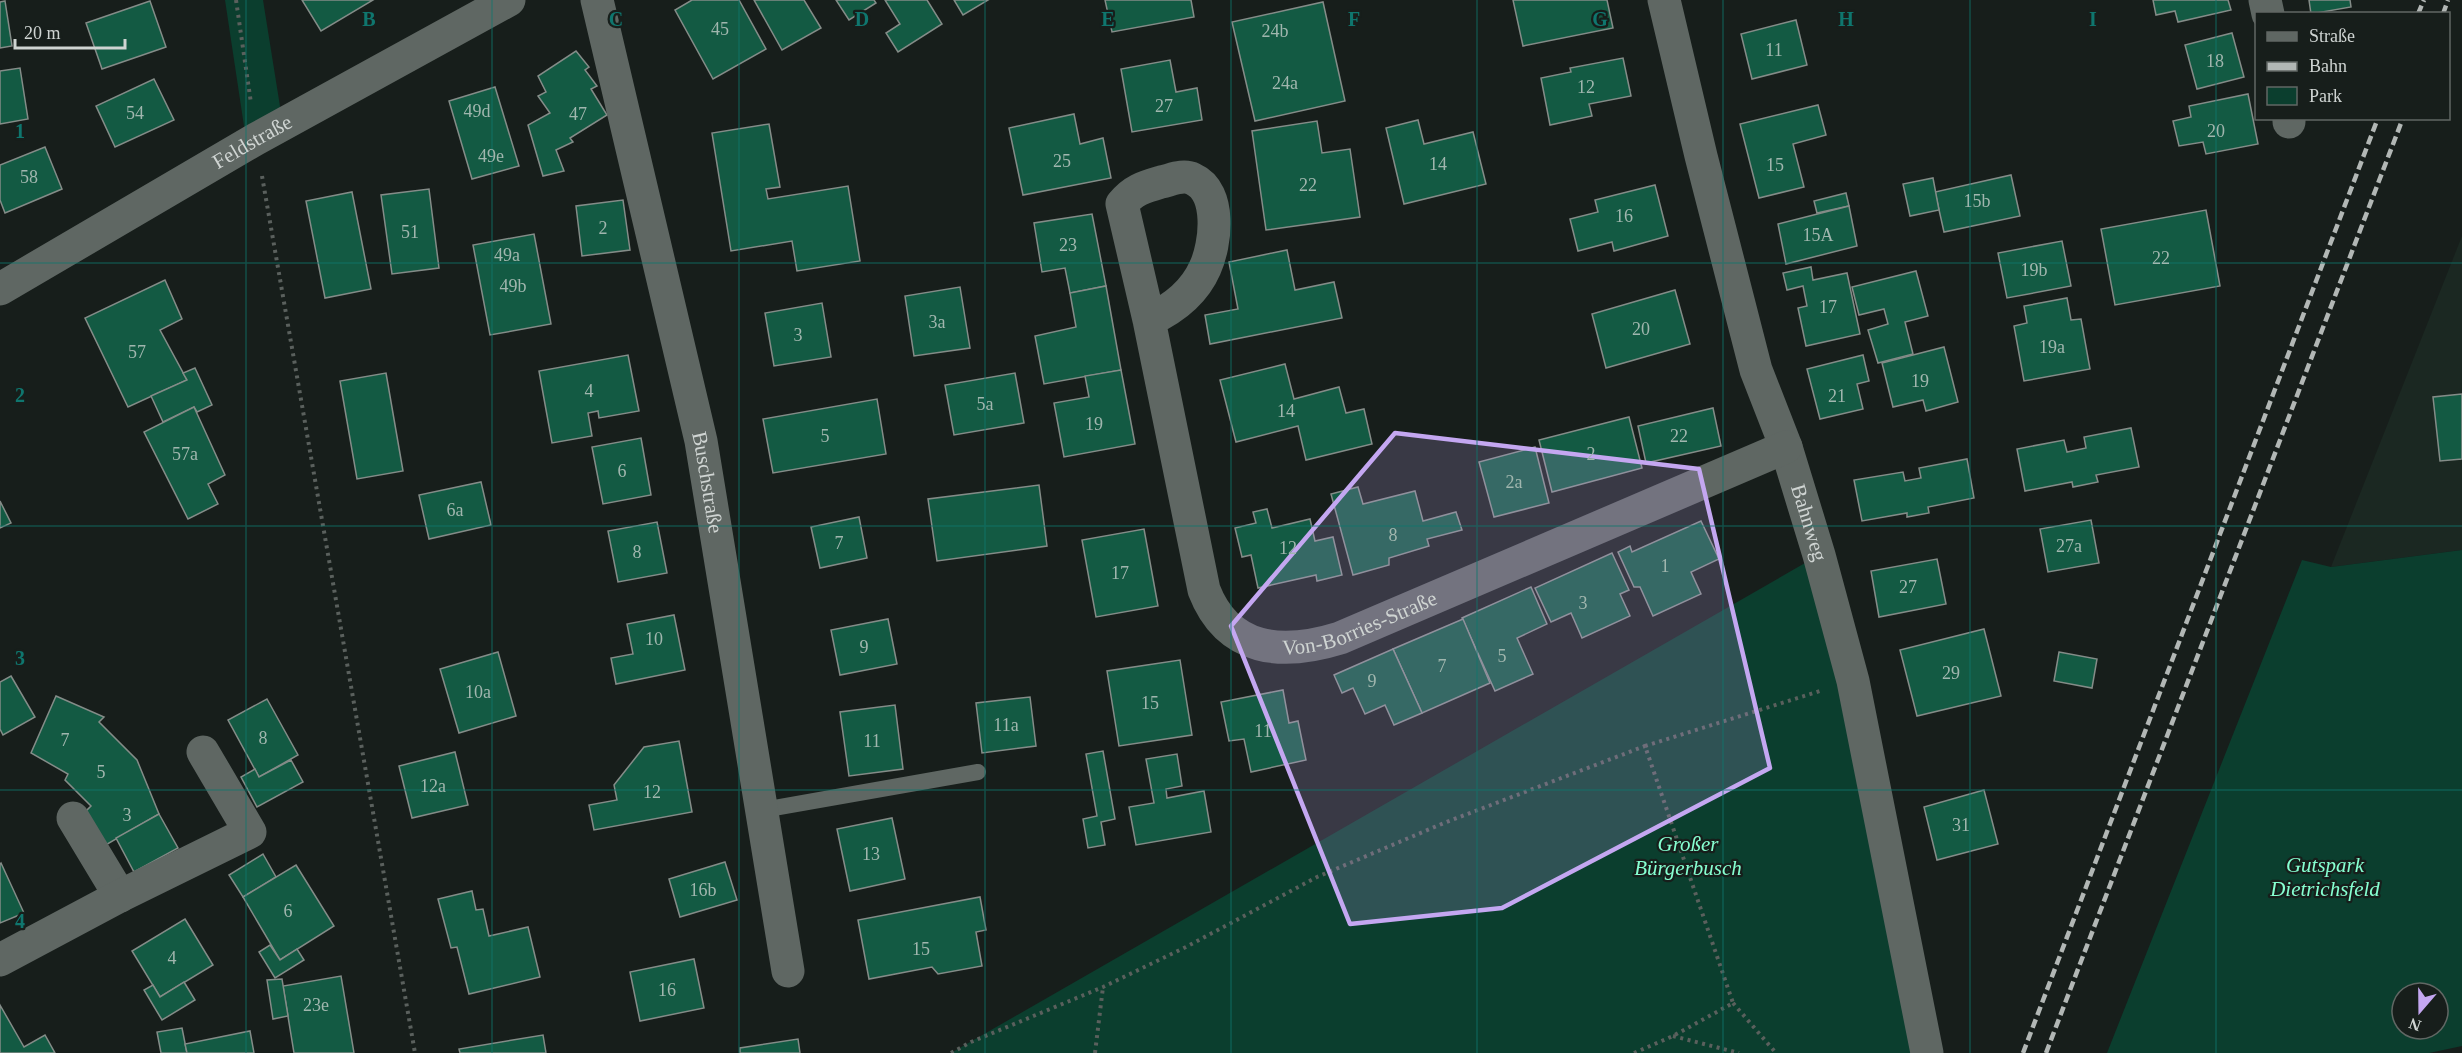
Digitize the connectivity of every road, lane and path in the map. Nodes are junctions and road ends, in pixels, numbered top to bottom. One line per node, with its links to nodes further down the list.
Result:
1 (236, 0): 5 (path)
2 (509, 0): 5 (street, Feldstraße)
3 (597, 0): 13 (street, Buschstraße)
4 (1664, 0): 8 (street, Bahnweg)
5 (256, 139): 6 (street, Feldstraße); 21 (path)
6 (0, 289)
7 (1149, 320): 8 (street, Von-Borries-Straße)
8 (1786, 447): 9 (street, Bahnweg)
9 (1853, 681): 10 (path); 27 (street, Bahnweg)
10 (1645, 746): 18 (path); 19 (path)
11 (203, 752): 15 (street)
12 (978, 772): 13 (lane)
13 (762, 810): 17 (street, Buschstraße)
14 (73, 818): 15 (street)
15 (120, 896): 16 (street)
16 (0, 960)
17 (788, 971)
18 (1103, 987): 22 (path); 23 (path)
19 (1733, 1003): 20 (path); 26 (path)
20 (1672, 1036): 24 (path); 25 (path)
21 (415, 1053)
22 (951, 1053)
23 (1095, 1053)
24 (1634, 1053)
25 (1739, 1053)
26 (1776, 1053)
27 (1927, 1053)

